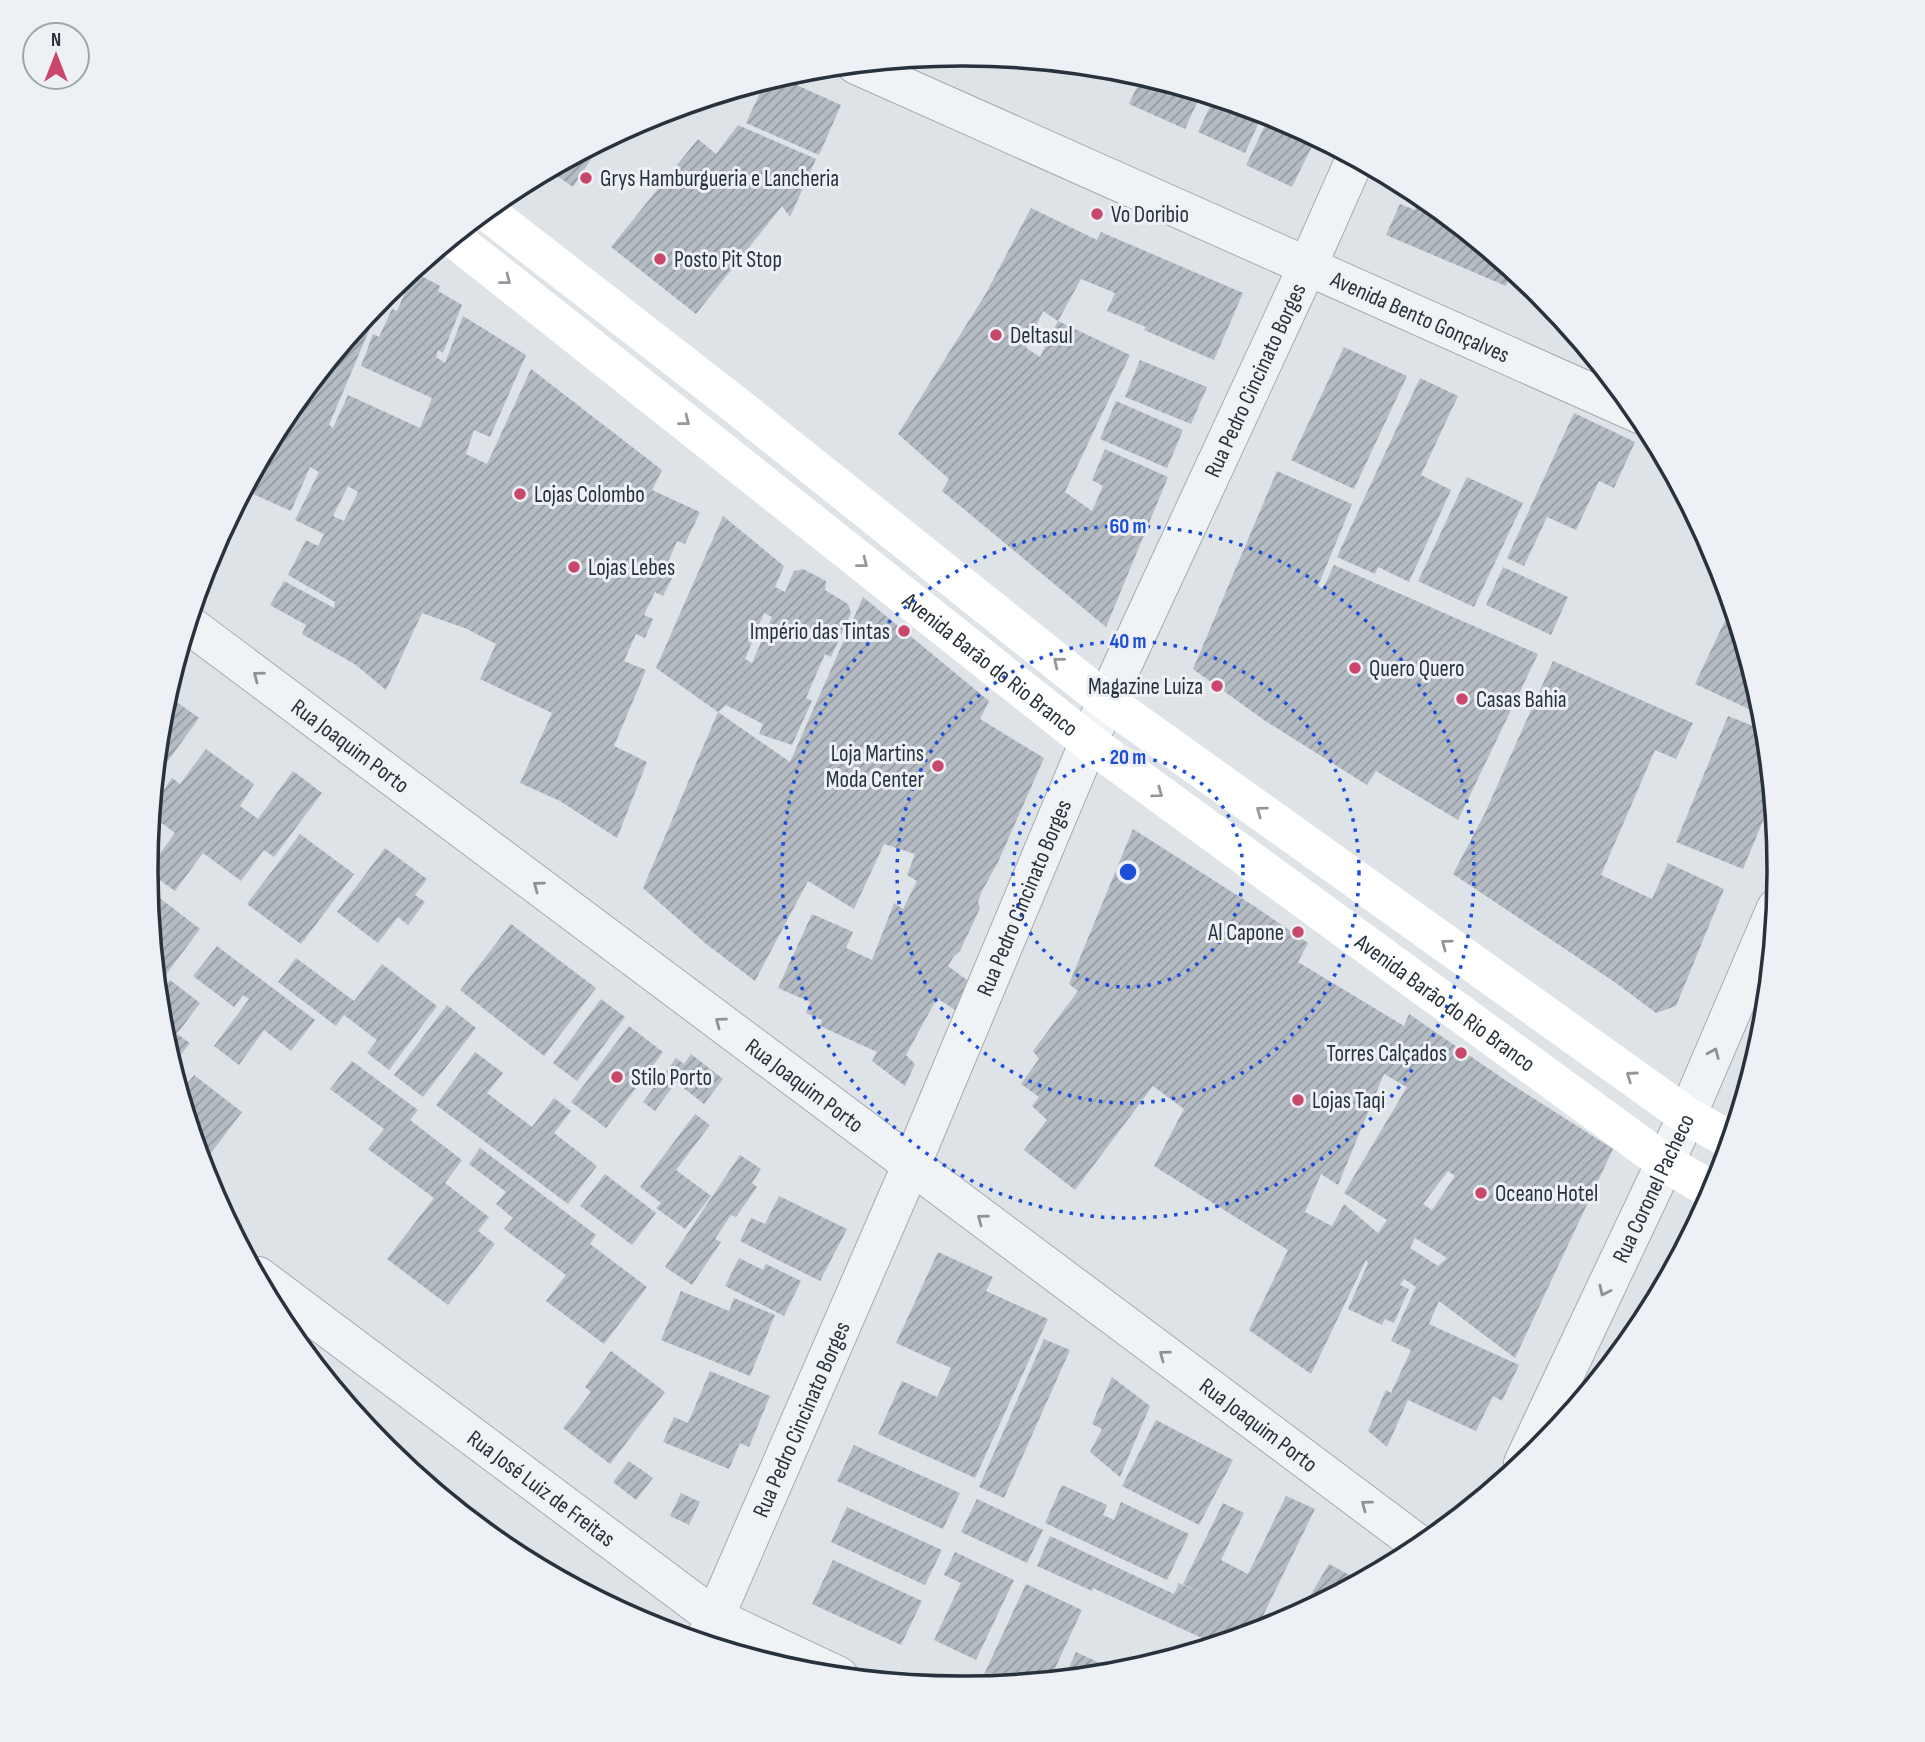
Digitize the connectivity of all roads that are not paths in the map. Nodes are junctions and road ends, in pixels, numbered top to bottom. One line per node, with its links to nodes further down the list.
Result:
1 (871, 72): 5 (street, Avenida Bento Gonçalves)
2 (1352, 167): 5 (street, Rua Pedro Cincinato Borges)
3 (494, 218): 8 (main road, Avenida Barão do Rio Branco, one-way to 3)
4 (460, 244): 9 (main road, Avenida Barão do Rio Branco, one-way to 9)
5 (1308, 265): 6 (street, Avenida Bento Gonçalves); 8 (street, Rua Pedro Cincinato Borges)
6 (1617, 404)
7 (195, 630): 14 (street, Rua Joaquim Porto, one-way to 7)
8 (1106, 701): 9 (street, Rua Pedro Cincinato Borges); 11 (main road, Avenida Barão do Rio Branco, one-way to 8)
9 (1090, 743): 13 (main road, Avenida Barão do Rio Branco, one-way to 13); 14 (street, Rua Pedro Cincinato Borges)
10 (1764, 937): 11 (street, Rua Coronel Pacheco, one-way to 10)
11 (1687, 1116): 12 (main road, Avenida Barão do Rio Branco); 13 (street, Rua Coronel Pacheco)
12 (1722, 1136)
13 (1664, 1162): 15 (main road, Avenida Barão do Rio Branco); 17 (street, Rua Coronel Pacheco, one-way to 17)
14 (912, 1166): 18 (street, Rua Joaquim Porto, one-way to 14); 19 (street, Rua Pedro Cincinato Borges)
15 (1703, 1185)
16 (277, 1291): 19 (street, Rua José Luiz de Freitas)
17 (1536, 1435)
18 (1411, 1539)
19 (709, 1630): 20 (street, Rua José Luiz de Freitas)
20 (771, 1652)

